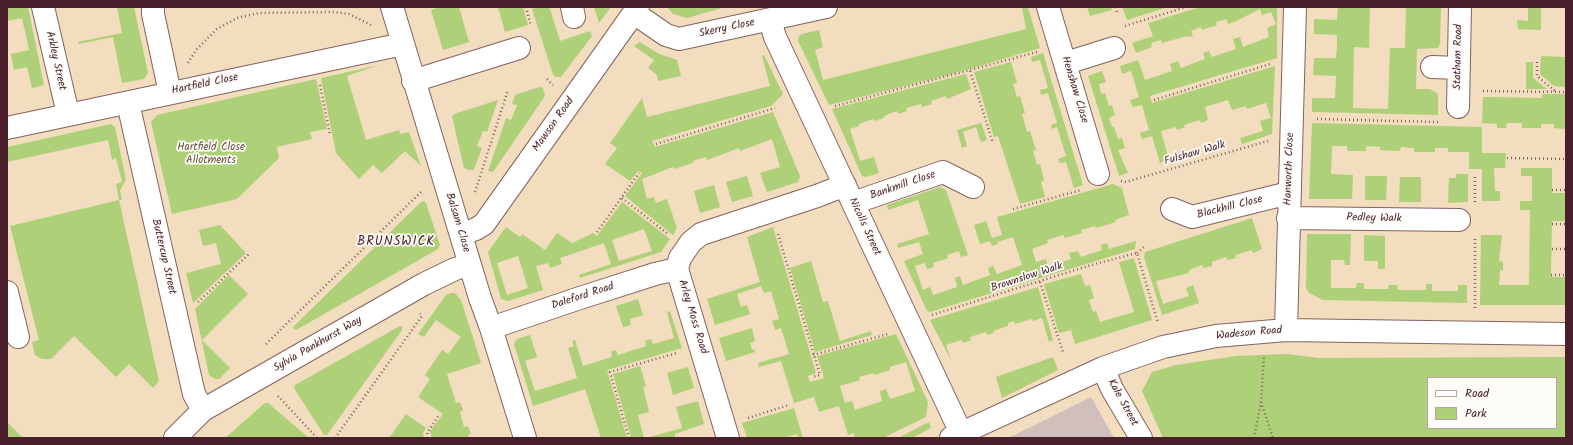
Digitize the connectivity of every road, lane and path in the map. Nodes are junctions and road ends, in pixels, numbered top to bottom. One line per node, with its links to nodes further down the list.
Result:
1 (43, 7): 40 (street, Arkley Street)
2 (153, 7): 34 (street)
3 (392, 7): 17 (street, Balsam Close)
4 (526, 7): 15 (path)
5 (826, 7): 13 (street, Skerry Close)
6 (1048, 7): 23 (street, Henshaw Close)
7 (1116, 7): 12 (path)
8 (1186, 7): 16 (path)
9 (1295, 7): 41 (street, Hanworth Close)
10 (1460, 7): 26 (street, Statham Road)
11 (636, 10): 13 (street, Skerry Close); 69 (street, Mawson Road)
12 (1117, 12)
13 (770, 20): 57 (street, Nicolls Street)
14 (375, 27): 24 (path)
15 (532, 27)
16 (1123, 27)
17 (403, 44): 28 (street, Balsam Close); 34 (street, Hartfield Close)
18 (518, 48): 28 (street)
19 (1114, 48): 23 (street)
20 (1045, 50): 27 (path)
21 (1276, 62): 35 (path)
22 (1537, 62): 32 (path)
23 (1066, 63): 51 (street, Henshaw Close)
24 (186, 66)
25 (1432, 67): 26 (street)
26 (1459, 68): 39 (street, Statham Road)
27 (970, 71): 37 (path); 45 (path)
28 (413, 81): 52 (street, Balsam Close)
29 (320, 83): 43 (path)
30 (508, 90): 58 (path)
31 (1481, 92): 32 (path)
32 (1555, 92): 33 (path)
33 (1566, 92)
34 (170, 93): 36 (street, Hartfield Close)
35 (1154, 100)
36 (128, 103): 40 (street, Hartfield Close); 103 (street, Buttercup Street)
37 (833, 107)
38 (775, 108): 46 (path)
39 (1451, 113): 41 (path)
40 (68, 114): 42 (street, Hartfield Close)
41 (1291, 120): 56 (street, Hanworth Close)
42 (7, 128)
43 (330, 134)
44 (1270, 140): 51 (path, Fulshaw Walk)
45 (993, 143)
46 (656, 144)
47 (1507, 158): 48 (path)
48 (1566, 159)
49 (639, 173): 59 (path)
50 (1475, 174): 60 (path)
51 (1101, 181): 61 (path, Fulshaw Walk)
52 (445, 182): 69 (street, Balsam Close); 94 (path)
53 (973, 187): 57 (street, Bankmill Close)
54 (1552, 190): 55 (path)
55 (1566, 190)
56 (1289, 192): 62 (street, Blackhill Close); 63 (street, Hanworth Close)
57 (849, 194): 78 (street, Arley Moss Road); 106 (street, Nicolls Street)
58 (473, 198)
59 (622, 198): 68 (path); 70 (path)
60 (1475, 205)
61 (1013, 209)
62 (1172, 209)
63 (1288, 218): 64 (street, Pedley Walk); 89 (street, Hanworth Close)
64 (1459, 220)
65 (1552, 224): 66 (path)
66 (1566, 224)
67 (777, 231): 97 (path)
68 (597, 232)
69 (462, 234): 77 (street, Balsam Close)
70 (669, 235)
71 (1475, 235): 85 (path)
72 (1144, 247): 76 (path, Brownslow Walk)
73 (1552, 249): 74 (path)
74 (1566, 249)
75 (250, 253): 83 (path)
76 (1137, 253): 81 (path, Brownslow Walk); 87 (path)
77 (470, 264): 88 (street, Balsam Close); 103 (street, Sylvia Pankhurst Way)
78 (677, 269): 88 (street, Daleford Road); 113 (street, Arley Moss Road)
79 (1552, 275): 80 (path)
80 (1566, 275)
81 (1040, 282): 86 (path, Brownslow Walk); 96 (path)
82 (7, 292): 93 (street)
83 (195, 305)
84 (419, 311): 109 (path)
85 (1475, 311)
86 (929, 316)
87 (1158, 324)
88 (491, 328): 111 (street, Balsam Close)
89 (1286, 330): 90 (street, Wadeson Road); 92 (street, Wadeson Road)
90 (1263, 331): 98 (street, Wadeson Road); 101 (path)
91 (892, 333): 97 (path)
92 (1566, 334)
93 (18, 337)
94 (260, 350)
95 (679, 352): 112 (path)
96 (1062, 352)
97 (813, 356): 99 (path)
98 (1103, 368): 106 (street, Wadeson Road); 114 (street, Kale Street)
99 (812, 377)
100 (277, 395): 108 (path)
101 (1261, 402): 115 (path); 116 (path)
102 (789, 405): 105 (path)
103 (203, 410): 107 (street, Sylvia Pankhurst Way)
104 (439, 415): 110 (path)
105 (745, 419)
106 (956, 436)
107 (175, 438)
108 (317, 438)
109 (335, 438)
110 (428, 438)
111 (525, 438)
112 (629, 438)
113 (728, 438)
114 (1141, 438)
115 (1254, 438)
116 (1273, 438)

